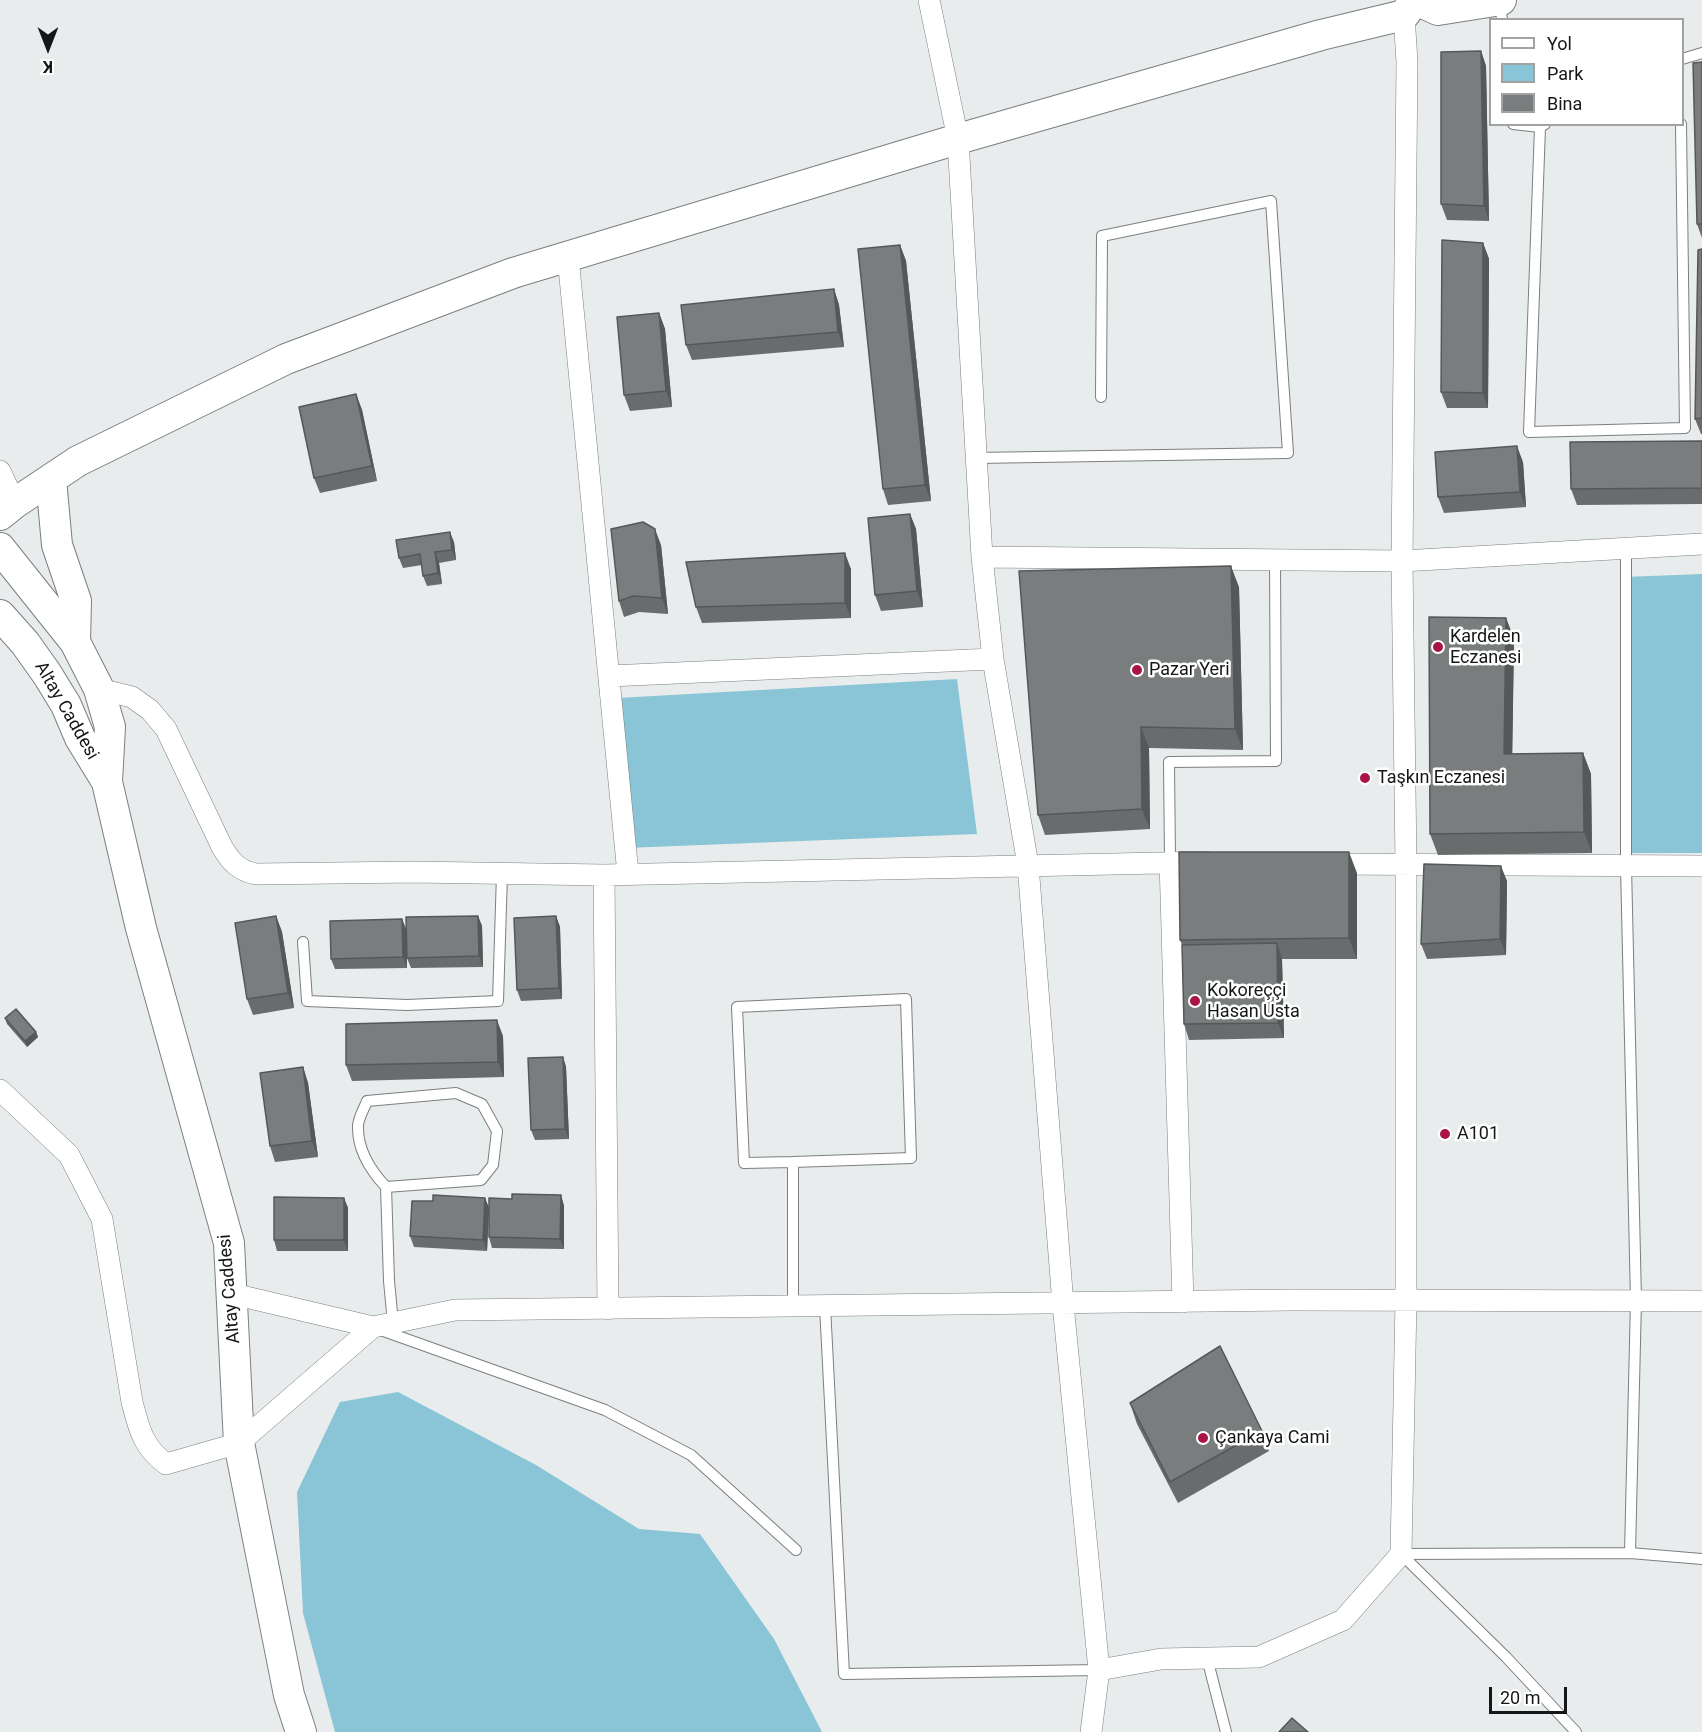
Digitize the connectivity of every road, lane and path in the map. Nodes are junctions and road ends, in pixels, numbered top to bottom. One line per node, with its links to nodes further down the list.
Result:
1 (929, 0): 9 (street)
2 (1500, 0): 3 (main road); 4 (lane)
3 (1412, 5): 9 (main road); 21 (street)
4 (1502, 18)
5 (1702, 53): 6 (lane)
6 (1684, 59)
7 (1542, 126): 8 (lane)
8 (1681, 126)
9 (958, 139): 10 (main road); 12 (street)
10 (568, 257): 14 (main road); 25 (street)
11 (1101, 397): 12 (lane)
12 (976, 458): 19 (street)
13 (0, 471): 15 (street)
14 (51, 479): 15 (main road); 23 (main road)
15 (7, 509)
16 (1702, 544): 18 (street)
17 (0, 548): 23 (main road, Altay Caddesi)
18 (1626, 549): 21 (street); 33 (lane)
19 (982, 557): 20 (street); 24 (street)
20 (1275, 560): 21 (street); 28 (lane)
21 (1402, 561): 32 (street)
22 (0, 615): 27 (main road, Altay Caddesi)
23 (75, 642): 26 (main road, Altay Caddesi)
24 (993, 659): 25 (street); 31 (street)
25 (609, 676): 36 (street)
26 (99, 689): 27 (main road, Altay Caddesi); 35 (street)
27 (107, 782): 42 (main road, Altay Caddesi)
28 (1170, 861): 29 (street); 31 (street); 46 (street)
29 (1229, 862)
30 (1299, 864): 32 (street)
31 (1028, 865): 36 (street); 47 (street)
32 (1406, 865): 33 (street); 43 (street)
33 (1626, 866): 34 (street); 44 (lane)
34 (1702, 866)
35 (502, 873): 37 (street); 38 (lane)
36 (628, 874): 37 (street)
37 (604, 875): 50 (street)
38 (303, 942)
39 (0, 1090): 52 (street)
40 (792, 1162): 40 (lane); 48 (lane)
41 (386, 1187): 41 (lane); 51 (lane)
42 (233, 1293): 51 (street); 52 (main road, Altay Caddesi)
43 (1406, 1300): 44 (street); 46 (street); 55 (street)
44 (1636, 1300): 45 (street); 54 (lane)
45 (1702, 1301)
46 (1183, 1302): 47 (street)
47 (1063, 1304): 49 (street); 58 (street)
48 (792, 1306): 49 (street); 50 (street)
49 (825, 1306): 58 (lane)
50 (608, 1309): 51 (street)
51 (383, 1325): 52 (street); 53 (lane)
52 (239, 1443): 59 (main road, Altay Caddesi)
53 (796, 1550)
54 (1630, 1553): 55 (lane); 56 (lane)
55 (1401, 1554): 57 (street); 62 (lane)
56 (1702, 1559)
57 (1208, 1658): 58 (street); 61 (lane)
58 (1099, 1670): 60 (street)
59 (301, 1732)
60 (1091, 1732)
61 (1226, 1732)
62 (1576, 1732)

